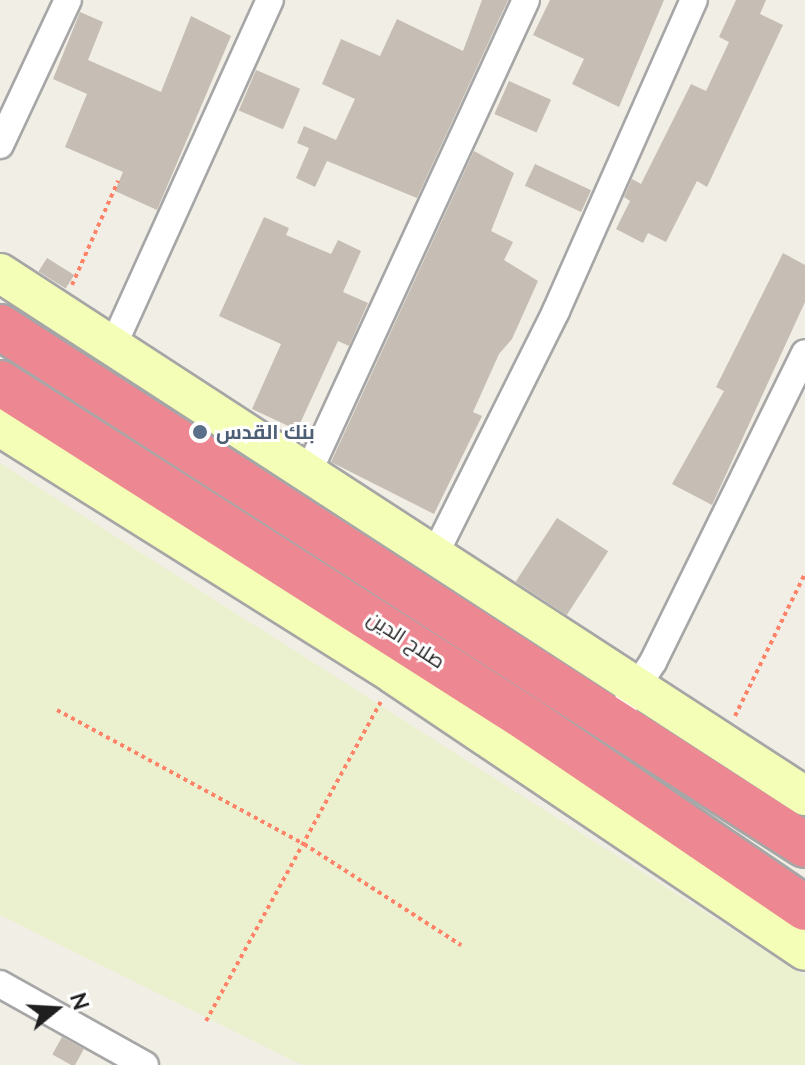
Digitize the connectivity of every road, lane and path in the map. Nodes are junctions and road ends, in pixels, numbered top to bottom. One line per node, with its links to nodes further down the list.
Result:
1 (68, 0): 5 (street)
2 (270, 0): 10 (street)
3 (526, 0): 14 (street)
4 (694, 0): 15 (street)
5 (0, 145)
6 (118, 181): 8 (path)
7 (0, 273): 8 (main road)
8 (60, 313): 10 (main road)
9 (0, 327): 18 (highway)
10 (112, 348): 14 (main road)
11 (805, 353): 18 (street)
12 (0, 383): 24 (highway, صلاح الدين)
13 (0, 427): 17 (main road)
14 (306, 477): 15 (main road)
15 (434, 556): 18 (main road)
16 (805, 574): 20 (path)
17 (393, 674): 22 (path); 26 (main road)
18 (625, 704): 20 (main road); 23 (highway)
19 (57, 710): 22 (path)
20 (721, 743): 21 (main road)
21 (805, 796)
22 (304, 844): 25 (path); 28 (path)
23 (805, 845)
24 (805, 908)
25 (461, 945)
26 (805, 951)
27 (0, 984): 29 (street)
28 (206, 1021)
29 (145, 1065)

